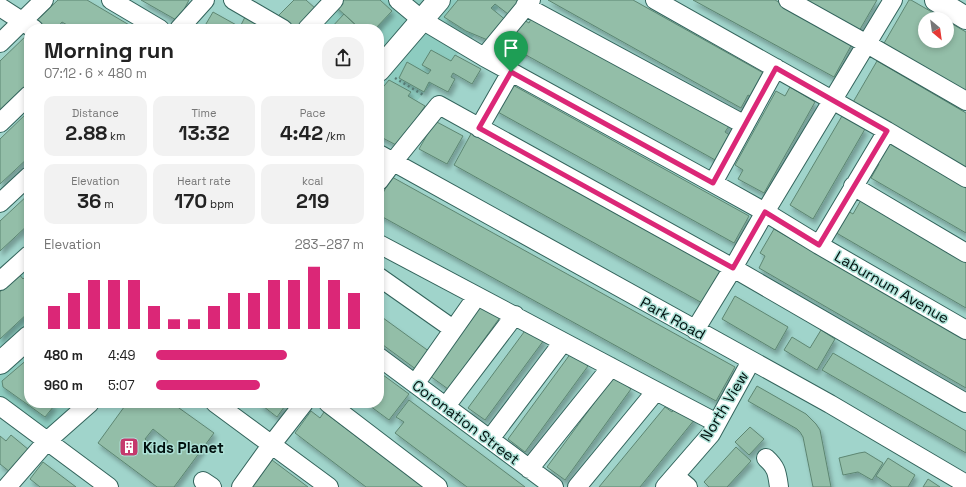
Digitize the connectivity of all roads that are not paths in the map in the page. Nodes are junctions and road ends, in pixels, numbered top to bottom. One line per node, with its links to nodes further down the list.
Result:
1 (44, 0): 17 (street)
2 (111, 0): 18 (street)
3 (205, 0): 19 (street)
4 (233, 0): 20 (street)
5 (334, 0): 21 (street)
6 (398, 0): 15 (street, Laburnum Avenue)
7 (439, 0): 15 (main road)
8 (655, 0): 27 (street)
9 (788, 0): 24 (street)
10 (893, 0): 24 (street)
11 (936, 0): 14 (main road)
12 (528, 3): 25 (street); 33 (street)
13 (0, 7): 16 (street)
14 (966, 18)
15 (422, 20): 25 (street, Laburnum Avenue); 26 (main road)
16 (26, 24)
17 (29, 24)
18 (152, 24)
19 (183, 24)
20 (275, 24)
21 (312, 24)
22 (24, 28): 23 (street)
23 (0, 43)
24 (867, 44): 30 (street); 31 (street)
25 (484, 57): 28 (street, Laburnum Avenue)
26 (384, 64)
27 (776, 68): 30 (street); 33 (street)
28 (511, 72): 34 (street); 39 (street, Laburnum Avenue)
29 (24, 100): 32 (street)
30 (833, 100): 35 (street); 42 (street)
31 (966, 101)
32 (0, 123)
33 (745, 125): 39 (street)
34 (479, 128): 36 (street); 47 (street)
35 (887, 131): 37 (street); 40 (street)
36 (386, 158): 53 (street, Park Road)
37 (966, 178)
38 (24, 181): 41 (street)
39 (713, 183): 42 (street, Laburnum Avenue)
40 (853, 186): 43 (street); 45 (street)
41 (0, 204)
42 (765, 212): 43 (street, Laburnum Avenue); 47 (street)
43 (819, 245): 54 (street, Laburnum Avenue)
44 (384, 250): 50 (street)
45 (966, 253)
46 (24, 259): 48 (street)
47 (733, 268): 53 (street); 63 (street)
48 (0, 281)
49 (384, 281): 52 (street)
50 (477, 296): 51 (street); 52 (street)
51 (514, 315): 56 (street); 65 (street)
52 (453, 329): 61 (street)
53 (696, 330): 58 (street, Park Road)
54 (966, 330)
55 (24, 341): 59 (main road)
56 (563, 342): 60 (street); 71 (street)
57 (384, 361): 61 (street, Coronation Street)
58 (751, 361): 70 (street, North View); 77 (street, Park Road)
59 (0, 363)
60 (610, 367): 62 (street); 75 (street)
61 (415, 384): 65 (street, Coronation Street)
62 (656, 392): 70 (street); 85 (street)
63 (966, 403)
64 (0, 406): 72 (street)
65 (446, 406): 71 (street, Coronation Street)
66 (84, 408): 72 (street)
67 (222, 408): 73 (street)
68 (300, 408): 73 (street)
69 (335, 408): 83 (street)
70 (717, 423): 76 (street, North View)
71 (490, 439): 75 (street, Coronation Street)
72 (47, 441): 79 (street); 80 (street)
73 (272, 444): 81 (street); 82 (street)
74 (766, 458): 78 (street)
75 (529, 469): 84 (street, Coronation Street)
76 (676, 483)
77 (966, 484)
78 (778, 485)
79 (8, 487)
80 (109, 487)
81 (241, 487)
82 (329, 487)
83 (438, 487)
84 (554, 487)
85 (577, 487)

